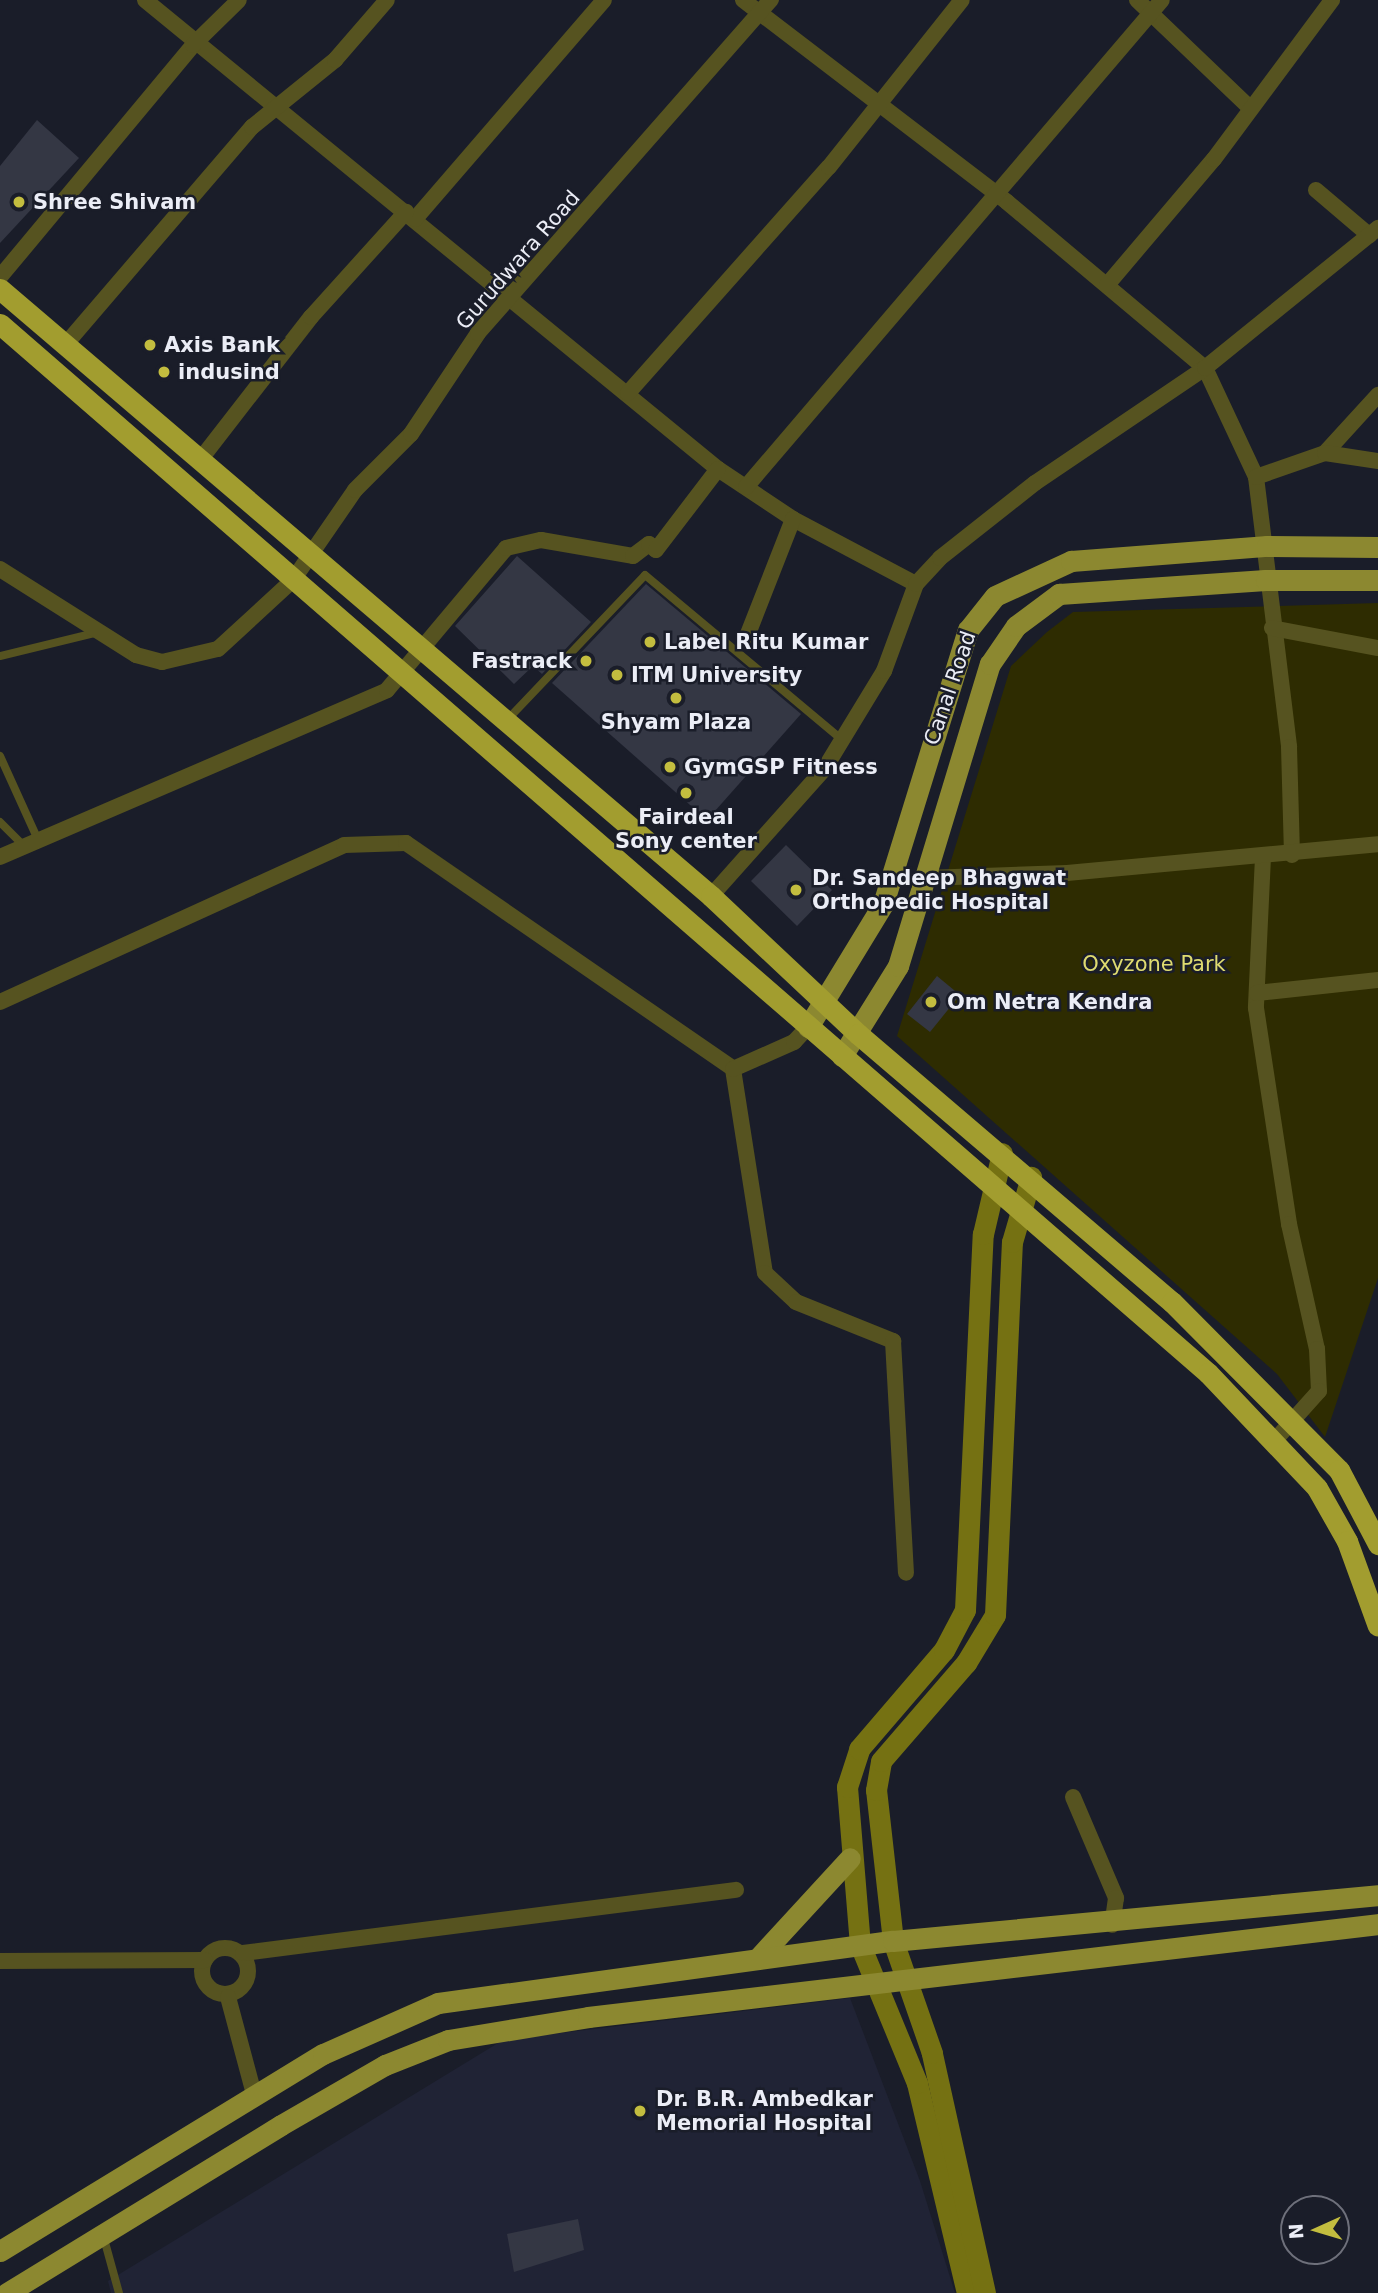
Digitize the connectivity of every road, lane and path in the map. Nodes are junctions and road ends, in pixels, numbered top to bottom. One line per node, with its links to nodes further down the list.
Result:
1 (145, 0): 13 (street)
2 (239, 0): 13 (street)
3 (387, 0): 14 (street)
4 (604, 0): 19 (street)
5 (743, 0): 11 (street)
6 (771, 0): 11 (street, Gurudwara Road)
7 (962, 0): 15 (street)
8 (1137, 0): 12 (street)
9 (1162, 0): 12 (street)
10 (1332, 0): 16 (street)
11 (760, 14): 15 (street); 24 (street, Gurudwara Road)
12 (1149, 17): 16 (street); 18 (street)
13 (193, 45): 14 (street); 21 (street)
14 (275, 106): 19 (street); 26 (street)
15 (880, 106): 18 (street); 28 (street)
16 (1250, 108): 22 (street)
17 (1316, 190): 20 (street)
18 (998, 194): 22 (street); 35 (street)
19 (410, 215): 24 (street); 31 (street)
20 (1373, 232): 27 (street)
21 (0, 277)
22 (1107, 285): 27 (street)
23 (0, 289): 26 (highway)
24 (511, 299): 28 (street); 39 (street, Gurudwara Road)
25 (0, 324): 41 (highway)
26 (65, 345): 31 (highway)
27 (1205, 368): 34 (street); 44 (street)
28 (628, 393): 33 (street)
29 (1378, 396): 30 (street)
30 (1325, 453): 32 (street); 34 (street)
31 (200, 460): 39 (highway)
32 (1378, 461)
33 (718, 469): 35 (street); 49 (street)
34 (1256, 477): 37 (street)
35 (746, 487): 36 (street)
36 (793, 519): 44 (street); 47 (street)
37 (1267, 546): 38 (main road, Canal Road); 42 (street); 66 (main road, Canal Road)
38 (1378, 547)
39 (309, 556): 41 (street, Gurudwara Road); 49 (highway)
40 (0, 569): 46 (street, Gurudwara Road)
41 (293, 580): 46 (street, Gurudwara Road); 51 (highway)
42 (1266, 580): 43 (main road, Canal Road); 45 (street); 61 (main road, Canal Road)
43 (1378, 580)
44 (916, 584): 53 (street)
45 (1272, 628): 48 (street); 58 (street)
46 (94, 632): 50 (lane)
47 (746, 639)
48 (1378, 648)
49 (419, 653): 51 (street); 52 (highway)
50 (0, 656)
51 (405, 675): 56 (street); 67 (highway)
52 (504, 723): 53 (lane); 62 (highway)
53 (842, 740): 62 (street)
54 (0, 756): 56 (lane)
55 (0, 822): 56 (lane)
56 (32, 844): 59 (street)
57 (1378, 844): 58 (street)
58 (1292, 855): 60 (street)
59 (0, 857)
60 (1263, 857): 61 (street); 64 (street)
61 (926, 878): 68 (main road, Canal Road)
62 (711, 896): 66 (highway)
63 (1378, 980): 64 (street)
64 (1257, 993): 75 (street)
65 (0, 1002): 70 (street)
66 (826, 1006): 67 (main road, Canal Road); 68 (highway)
67 (808, 1027): 69 (highway); 70 (street)
68 (858, 1034): 69 (main road, Canal Road); 71 (highway)
69 (842, 1056): 73 (highway)
70 (733, 1069): 78 (street)
71 (1002, 1153): 72 (highway); 73 (street)
72 (1031, 1177): 74 (street); 75 (highway)
73 (990, 1183): 74 (highway); 81 (street)
74 (1018, 1205): 76 (highway); 86 (street)
75 (1292, 1418): 76 (street); 77 (highway)
76 (1275, 1440): 79 (highway)
77 (1378, 1544)
78 (906, 1573)
79 (1378, 1626)
80 (1073, 1797): 85 (street)
81 (850, 1858): 87 (street); 89 (main road)
82 (736, 1890): 88 (street)
83 (1378, 1895): 85 (main road)
84 (1378, 1924): 92 (main road)
85 (1112, 1925): 86 (main road)
86 (893, 1941): 87 (main road); 92 (street)
87 (860, 1945): 89 (main road); 93 (street)
88 (243, 1953): 90 (street); 94 (street)
89 (759, 1957): 95 (main road)
90 (205, 1960): 91 (street); 94 (street)
91 (0, 1961)
92 (908, 1982): 93 (main road); 101 (street)
93 (875, 1984): 96 (main road); 100 (street)
94 (228, 1997): 95 (street)
95 (254, 2094): 97 (main road)
96 (103, 2234): 98 (main road); 99 (lane)
97 (0, 2251)
98 (7, 2293)
99 (119, 2293)
100 (967, 2293)
101 (985, 2293)

